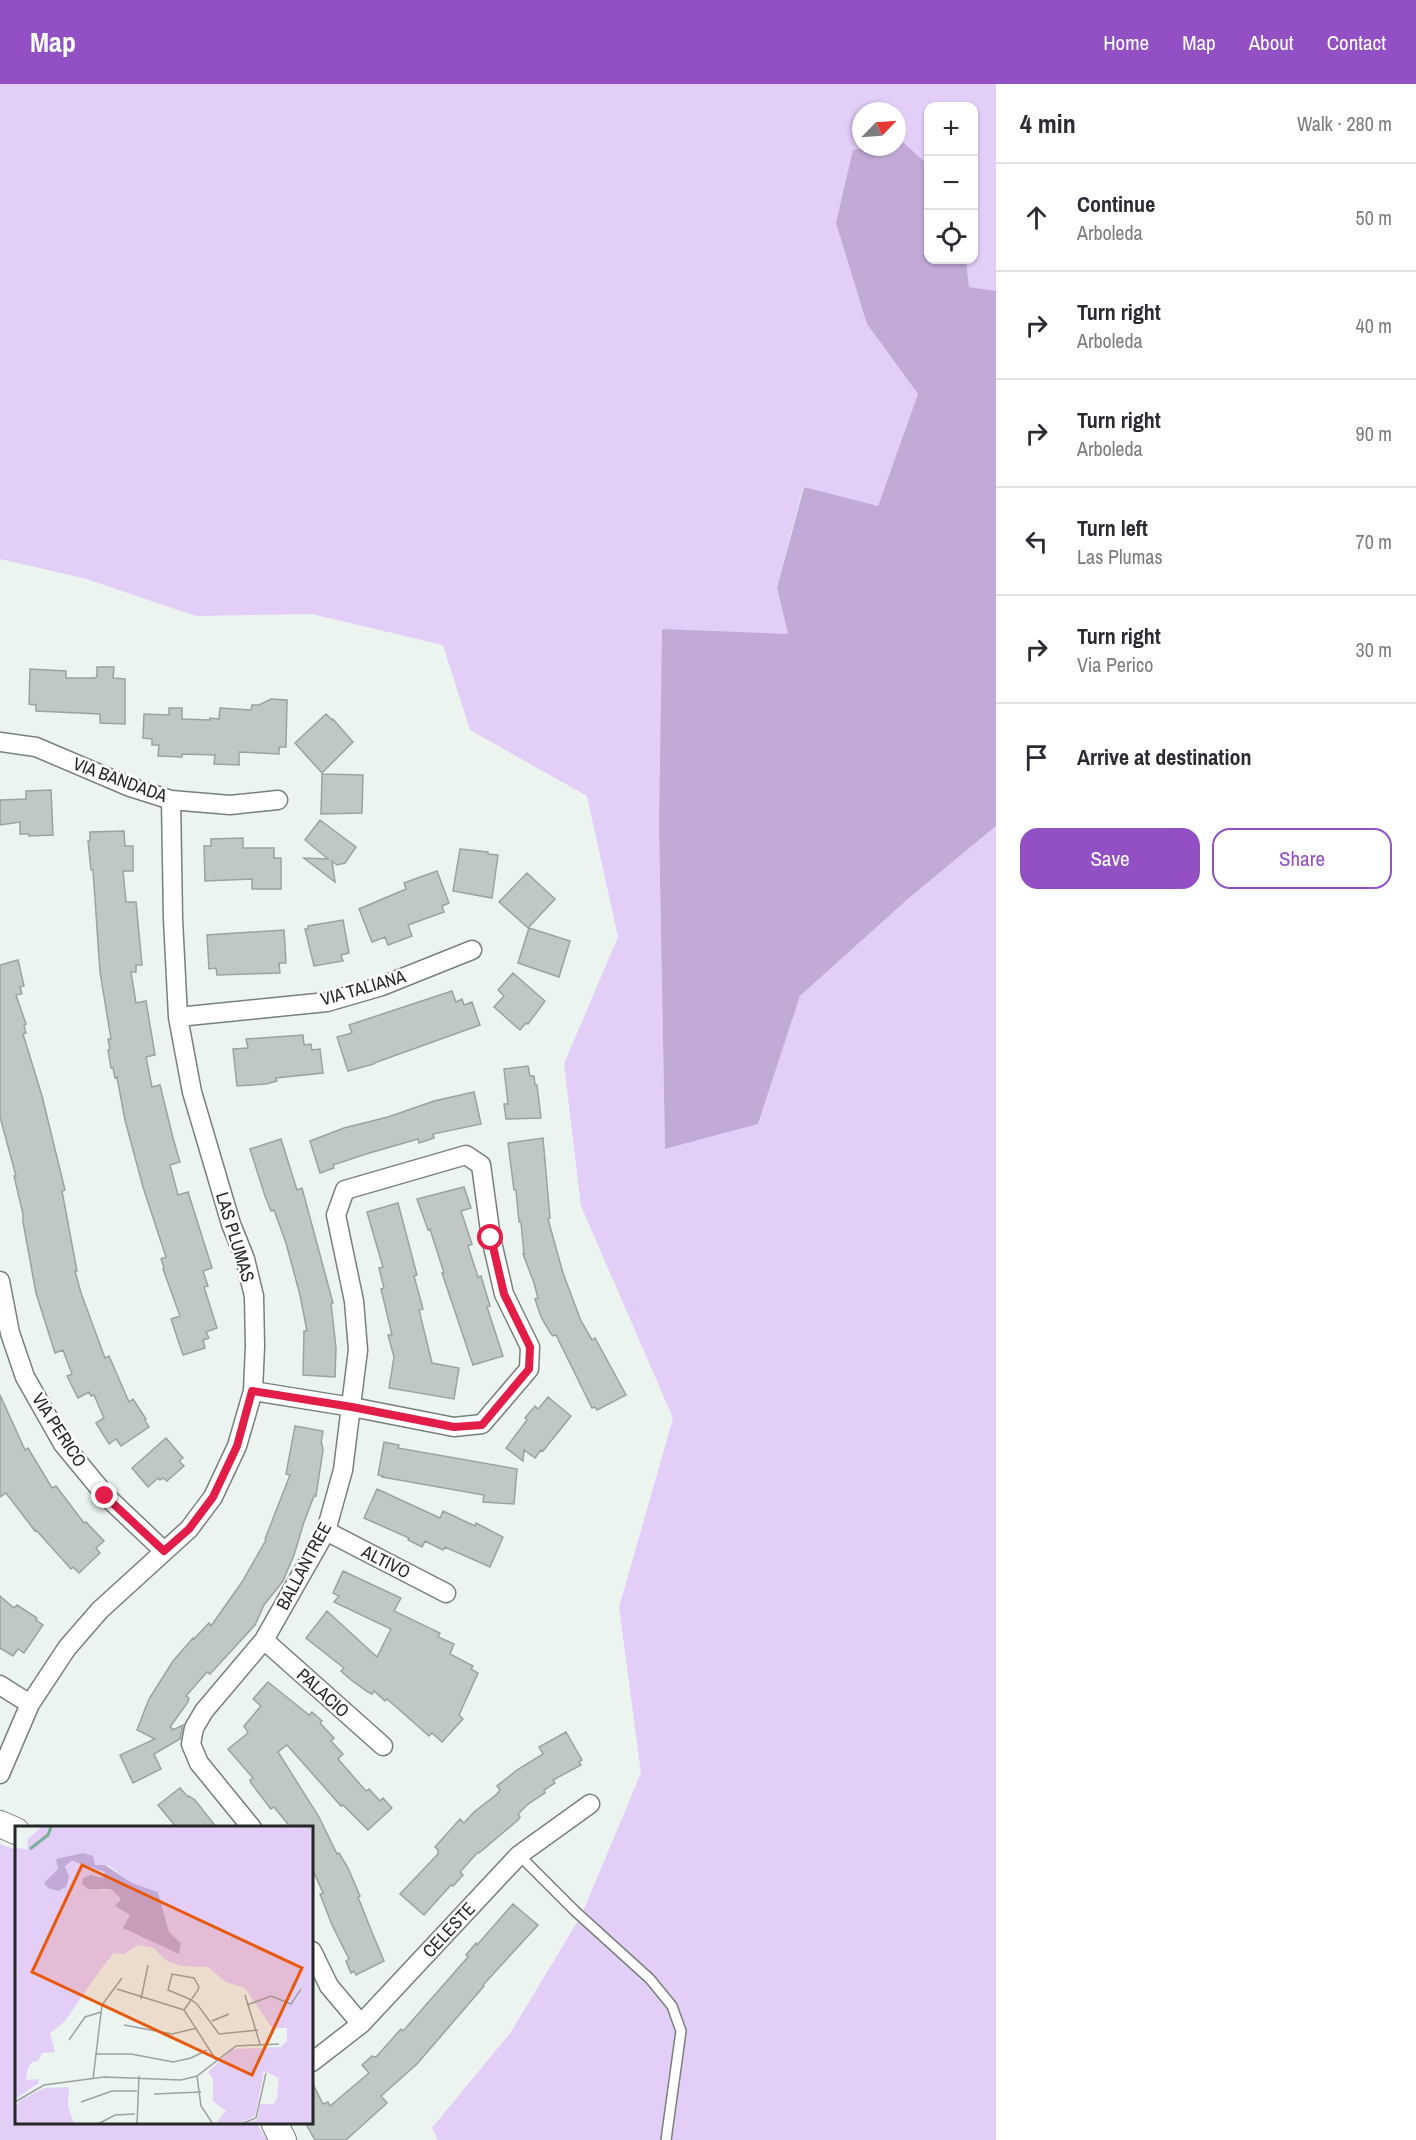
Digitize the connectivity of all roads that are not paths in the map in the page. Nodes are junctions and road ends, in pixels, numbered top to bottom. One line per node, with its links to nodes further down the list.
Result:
1 (0, 742): 2 (street, VIA BANDADA)
2 (171, 800): 3 (street, VIA BANDADA); 5 (street, LAS PLUMAS)
3 (278, 800)
4 (472, 950): 5 (street, VIA TALIANA)
5 (178, 1017): 7 (street, LAS PLUMAS)
6 (0, 1281): 10 (street, VIA PERICO)
7 (252, 1391): 8 (street); 10 (street, LAS PLUMAS)
8 (352, 1407): 8 (street, BALLANTREE); 9 (street, BALLANTREE)
9 (326, 1532): 11 (street, ALTIVO); 12 (street, BALLANTREE)
10 (164, 1551): 14 (street, LAS PLUMAS)
11 (446, 1593)
12 (264, 1640): 15 (street, PALACIO); 19 (street, BALLANTREE)
13 (0, 1685): 14 (street)
14 (30, 1704): 16 (street, LAS PLUMAS)
15 (382, 1746)
16 (0, 1774)
17 (590, 1804): 21 (street, CELESTE)
18 (0, 1824): 20 (street)
19 (250, 1826)
20 (15, 1831)
21 (519, 1855): 23 (street, CELESTE); 27 (lane)
22 (314, 1955): 23 (street)
23 (361, 2024): 24 (street, CELESTE)
24 (314, 2060)
25 (276, 2125): 26 (street)
26 (283, 2140)
27 (666, 2140)

